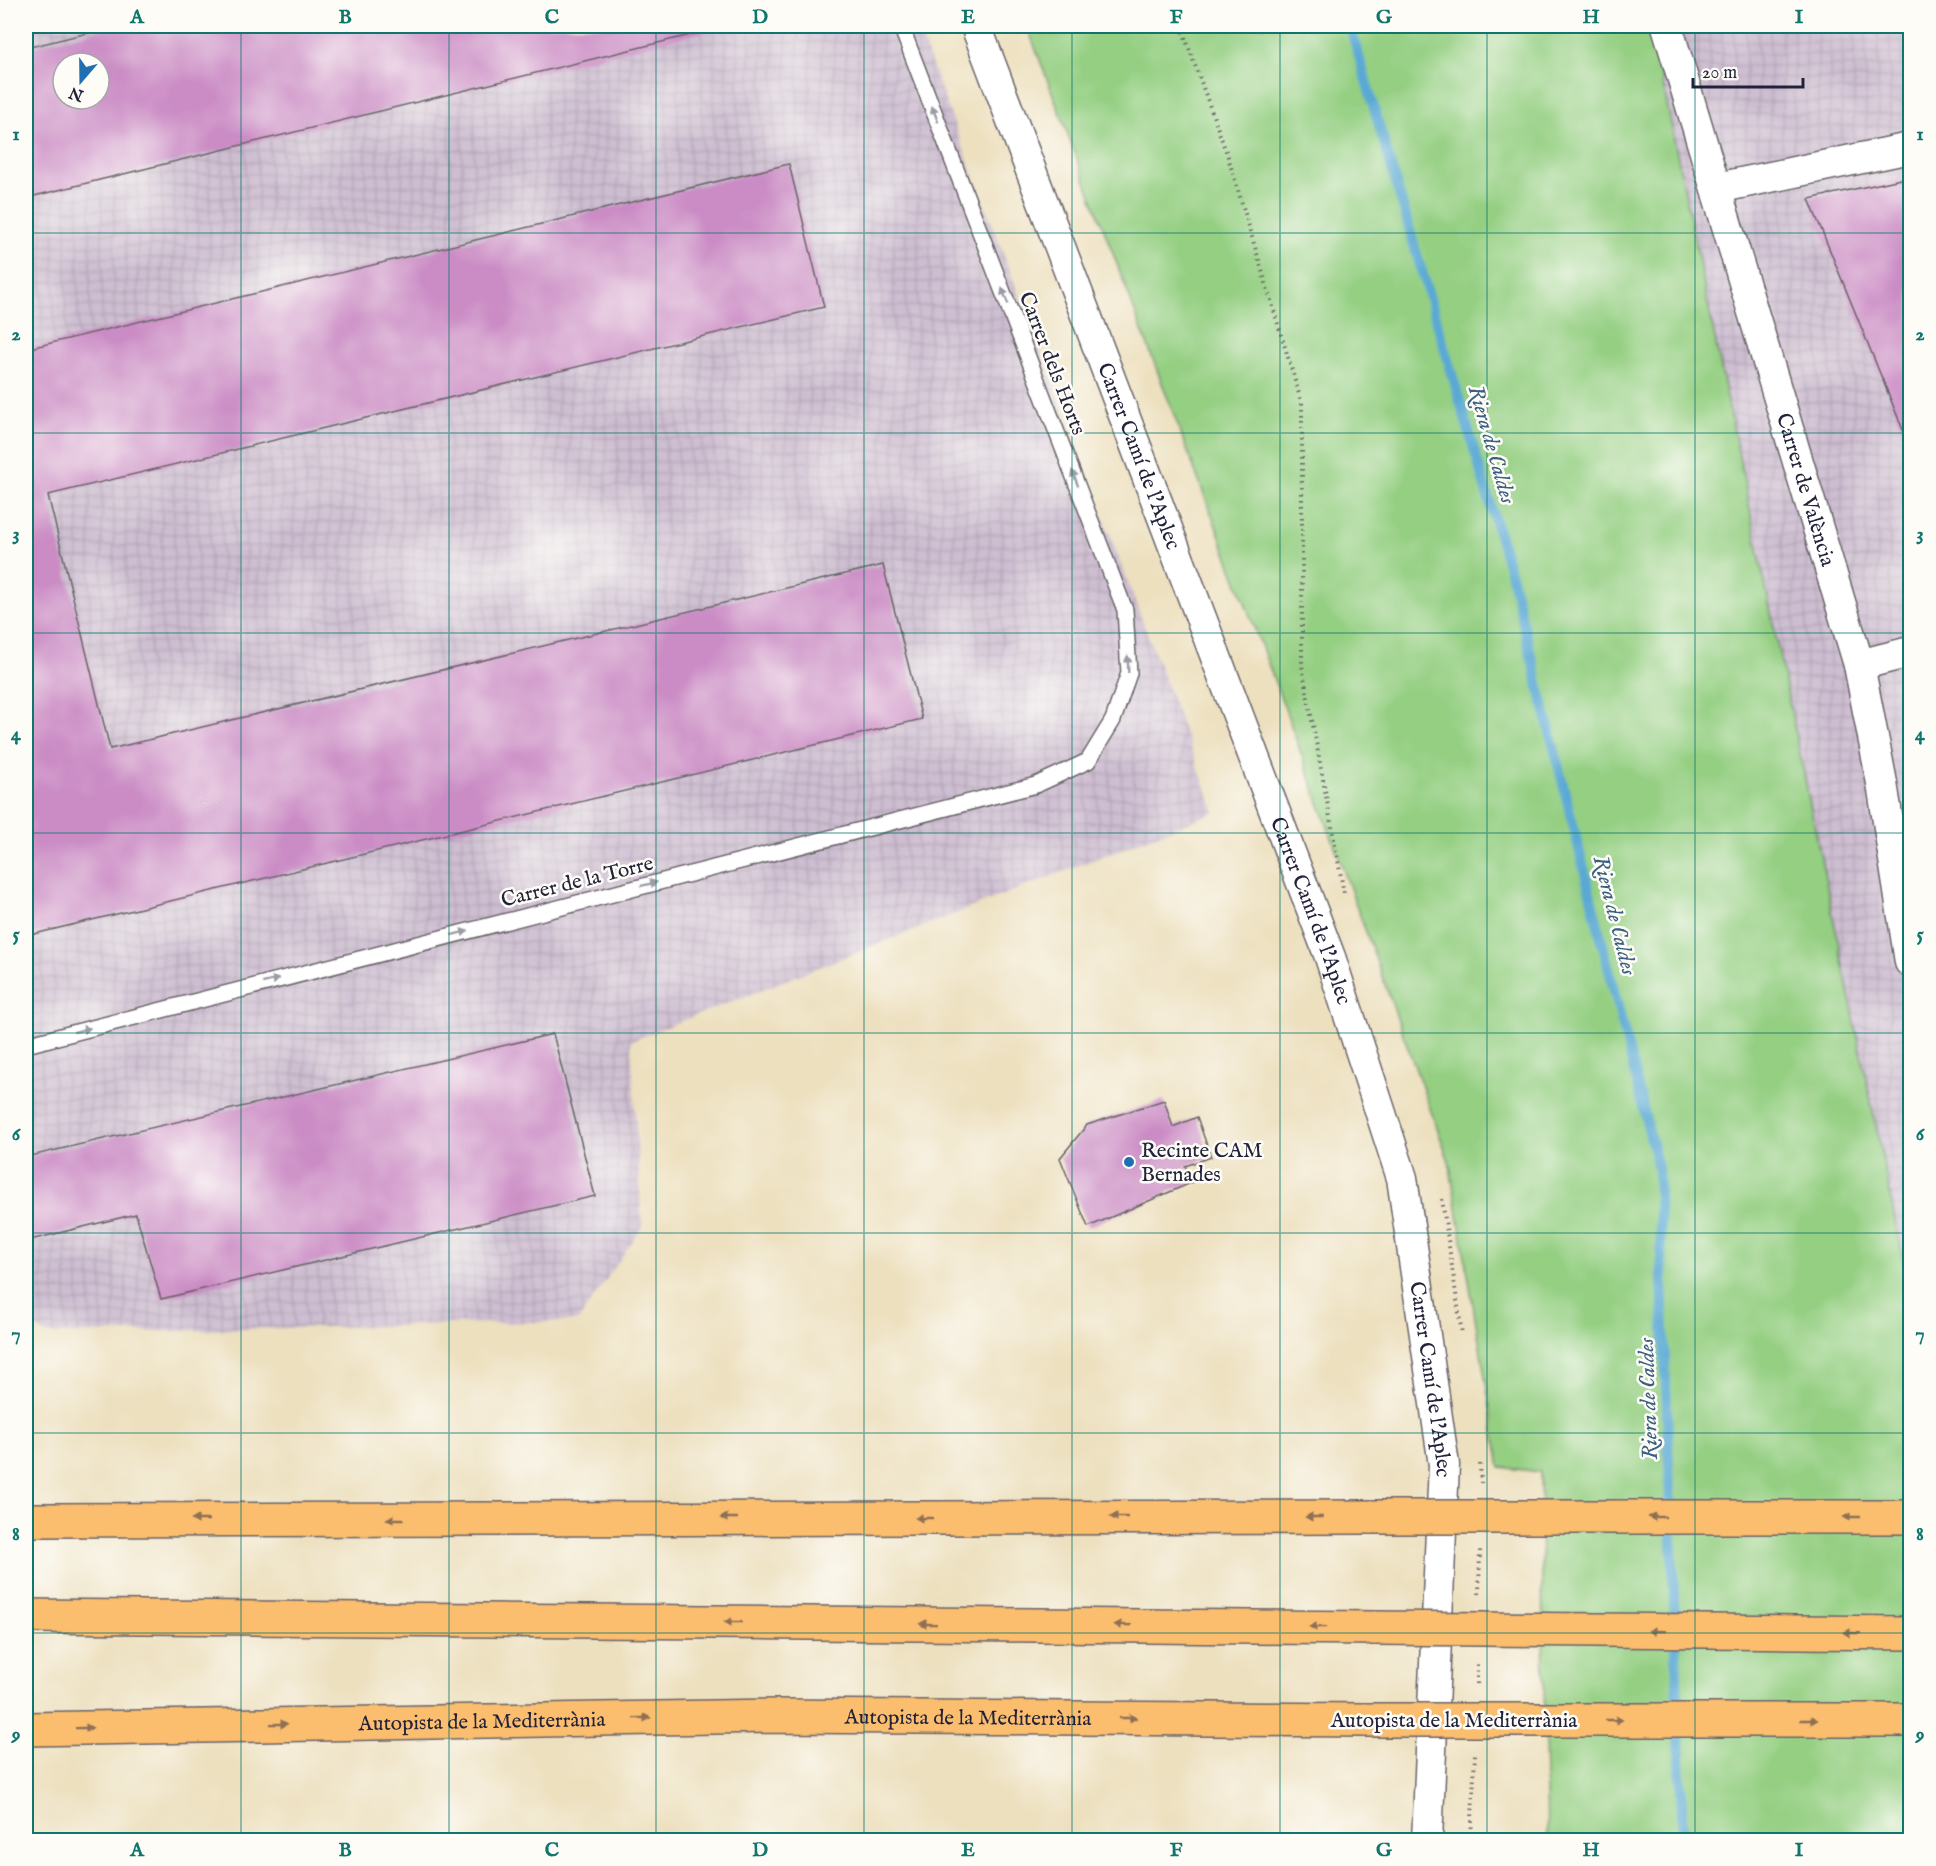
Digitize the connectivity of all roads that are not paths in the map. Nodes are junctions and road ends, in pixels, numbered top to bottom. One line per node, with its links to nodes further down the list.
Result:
1 (901, 26): 8 (lane, Carrer dels Horts, one-way to 1)
2 (976, 26): 17 (street, Carrer Camí de l'Aplec)
3 (1667, 26): 5 (street, Carrer de València)
4 (1911, 148): 5 (street)
5 (1717, 188): 7 (street, Carrer de València)
6 (1911, 652): 7 (street)
7 (1859, 665): 9 (street, Carrer de València)
8 (1113, 720): 10 (lane, Carrer de la Torre, one-way to 8)
9 (1911, 962)
10 (26, 1044)
11 (1911, 1517): 12 (highway, one-way to 12, bridge)
12 (26, 1520)
13 (26, 1616): 14 (highway, one-way to 13, bridge)
14 (1911, 1633)
15 (1911, 1720): 16 (highway, Autopista de la Mediterrània, one-way to 15, bridge)
16 (26, 1729)
17 (1427, 1840)

